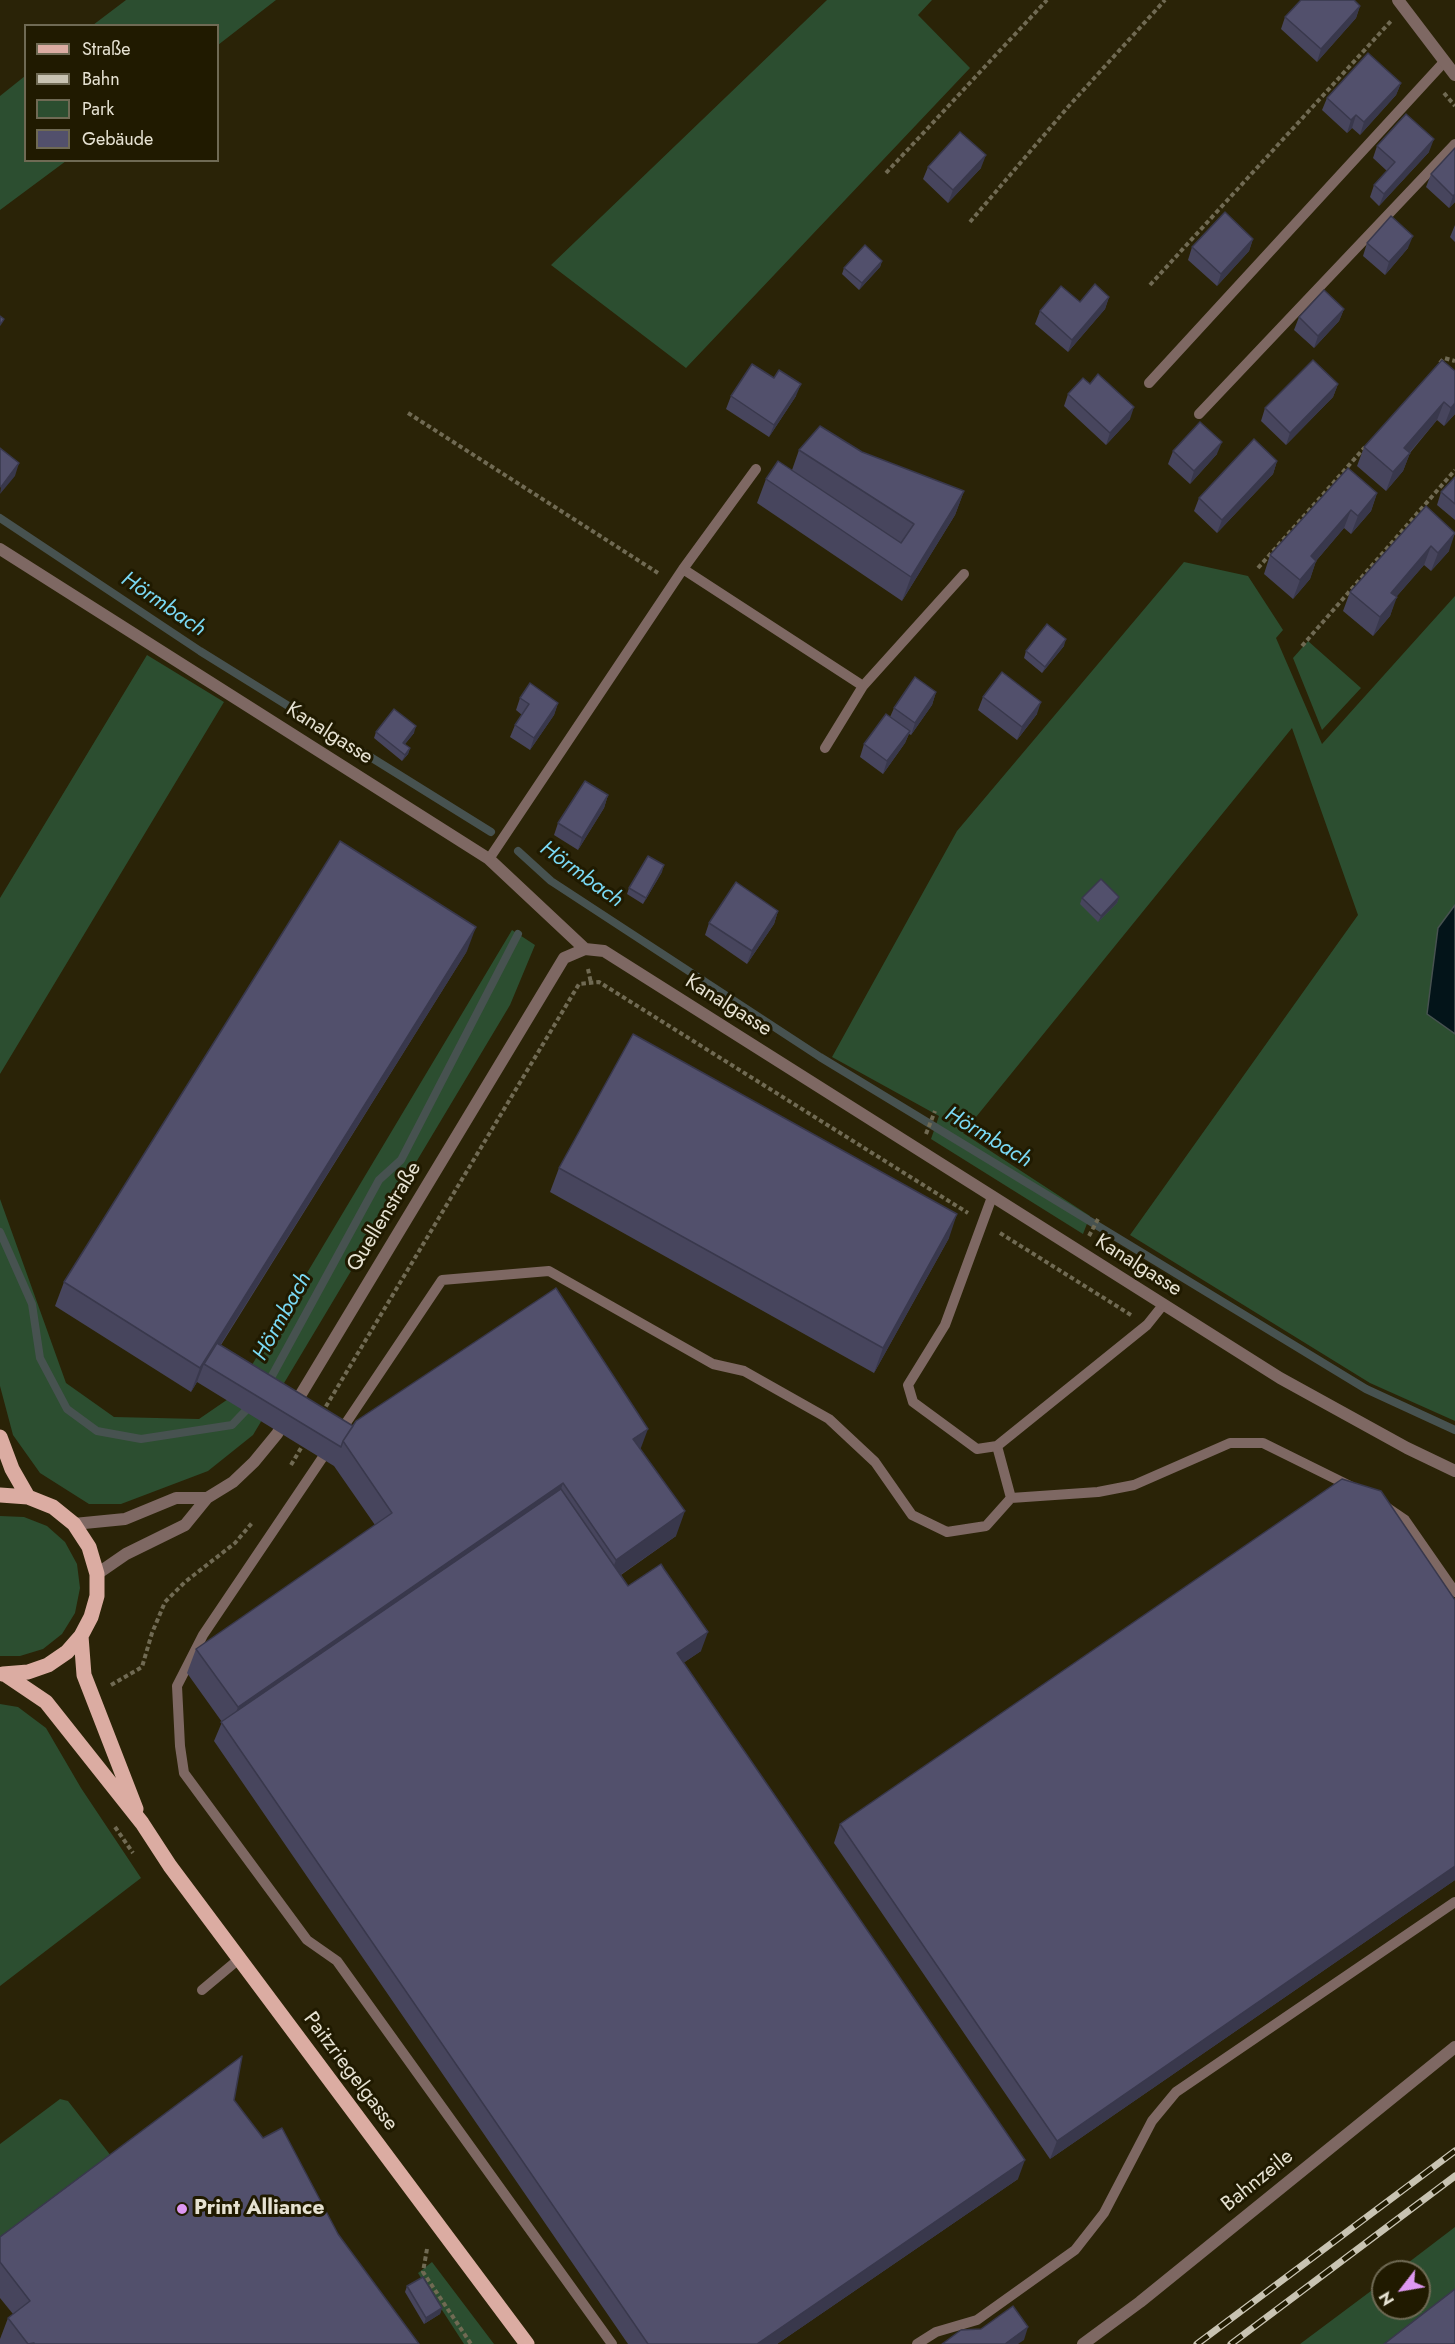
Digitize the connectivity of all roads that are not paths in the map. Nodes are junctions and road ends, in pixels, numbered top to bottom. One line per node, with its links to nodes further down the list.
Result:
1 (1401, 4): 2 (street)
2 (1444, 61): 3 (street); 5 (lane)
3 (1455, 75)
4 (1455, 144): 6 (lane)
5 (1149, 383)
6 (1199, 414)
7 (756, 469): 9 (lane)
8 (0, 549): 13 (street, Kanalgasse)
9 (683, 569): 11 (lane); 13 (lane)
10 (964, 574): 11 (lane)
11 (863, 686): 12 (lane)
12 (825, 748)
13 (489, 859): 14 (street, Kanalgasse)
14 (585, 949): 15 (street, Kanalgasse); 22 (street, Quellenstraße)
15 (992, 1197): 16 (street, Kanalgasse); 18 (lane)
16 (1164, 1305): 18 (lane); 19 (street, Kanalgasse)
17 (0, 1437): 21 (main road)
18 (997, 1446): 23 (lane)
19 (1455, 1471)
20 (0, 1495): 21 (main road)
21 (28, 1497): 24 (main road)
22 (207, 1498): 24 (street); 25 (street, Quellenstraße)
23 (1011, 1498): 26 (lane); 35 (lane)
24 (74, 1524): 25 (main road)
25 (97, 1574): 27 (main road)
26 (1455, 1592)
27 (81, 1636): 28 (main road); 29 (main road, Paitzriegelgasse)
28 (3, 1674): 29 (main road, Paitzriegelgasse)
29 (142, 1823): 31 (main road, Paitzriegelgasse)
30 (1455, 1902): 36 (lane)
31 (239, 1959): 32 (lane); 34 (main road, Paitzriegelgasse)
32 (202, 1990)
33 (1455, 2047): 37 (street, Bahnzeile)
34 (527, 2344)
35 (612, 2344)
36 (917, 2344)
37 (1083, 2344)

